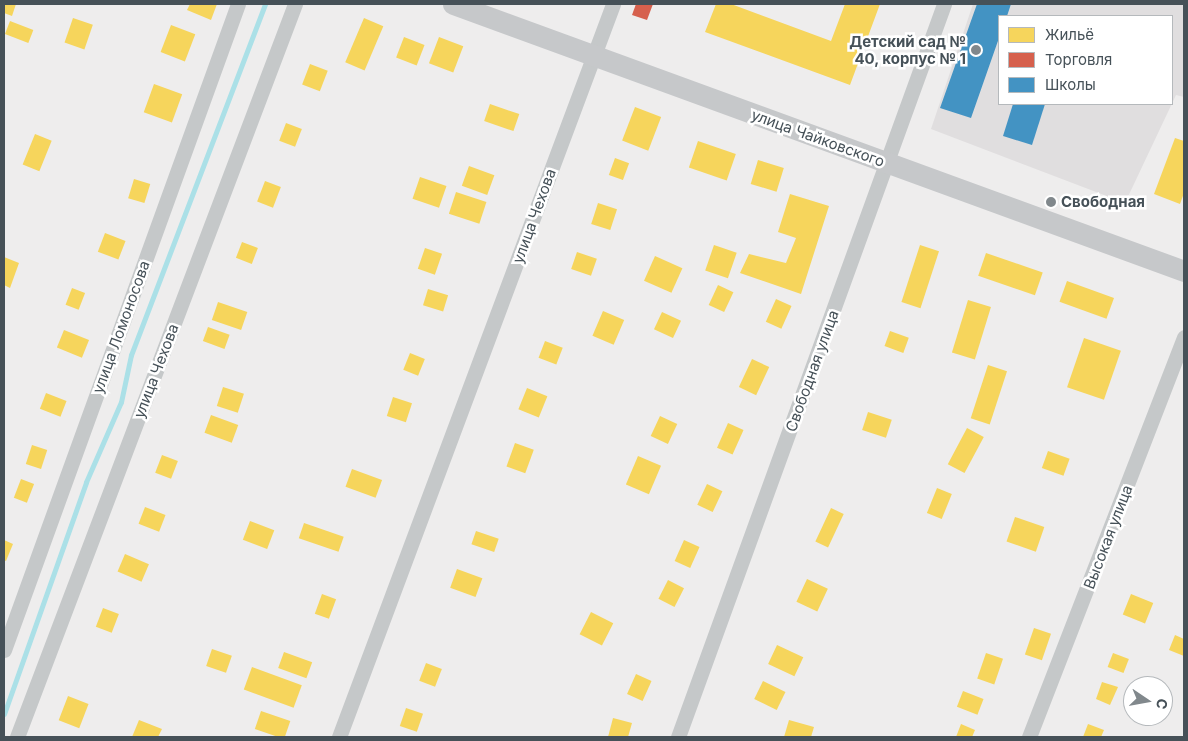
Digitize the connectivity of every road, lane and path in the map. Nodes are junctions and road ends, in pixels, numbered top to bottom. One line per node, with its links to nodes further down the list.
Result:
1 (238, 4): 10 (street, улица Ломоносова)
2 (295, 4): 11 (street, улица Чехова)
3 (453, 4): 6 (main road, улица Чайковского)
4 (613, 4): 6 (street, улица Чехова)
5 (944, 4): 7 (street, Свободная улица)
6 (594, 55): 7 (main road, улица Чайковского); 12 (street, улица Чехова)
7 (887, 163): 8 (main road, улица Чайковского); 13 (street, Свободная улица)
8 (1184, 271)
9 (1184, 337): 14 (street, Высокая улица)
10 (4, 650)
11 (16, 737)
12 (339, 737)
13 (678, 737)
14 (1029, 737)

